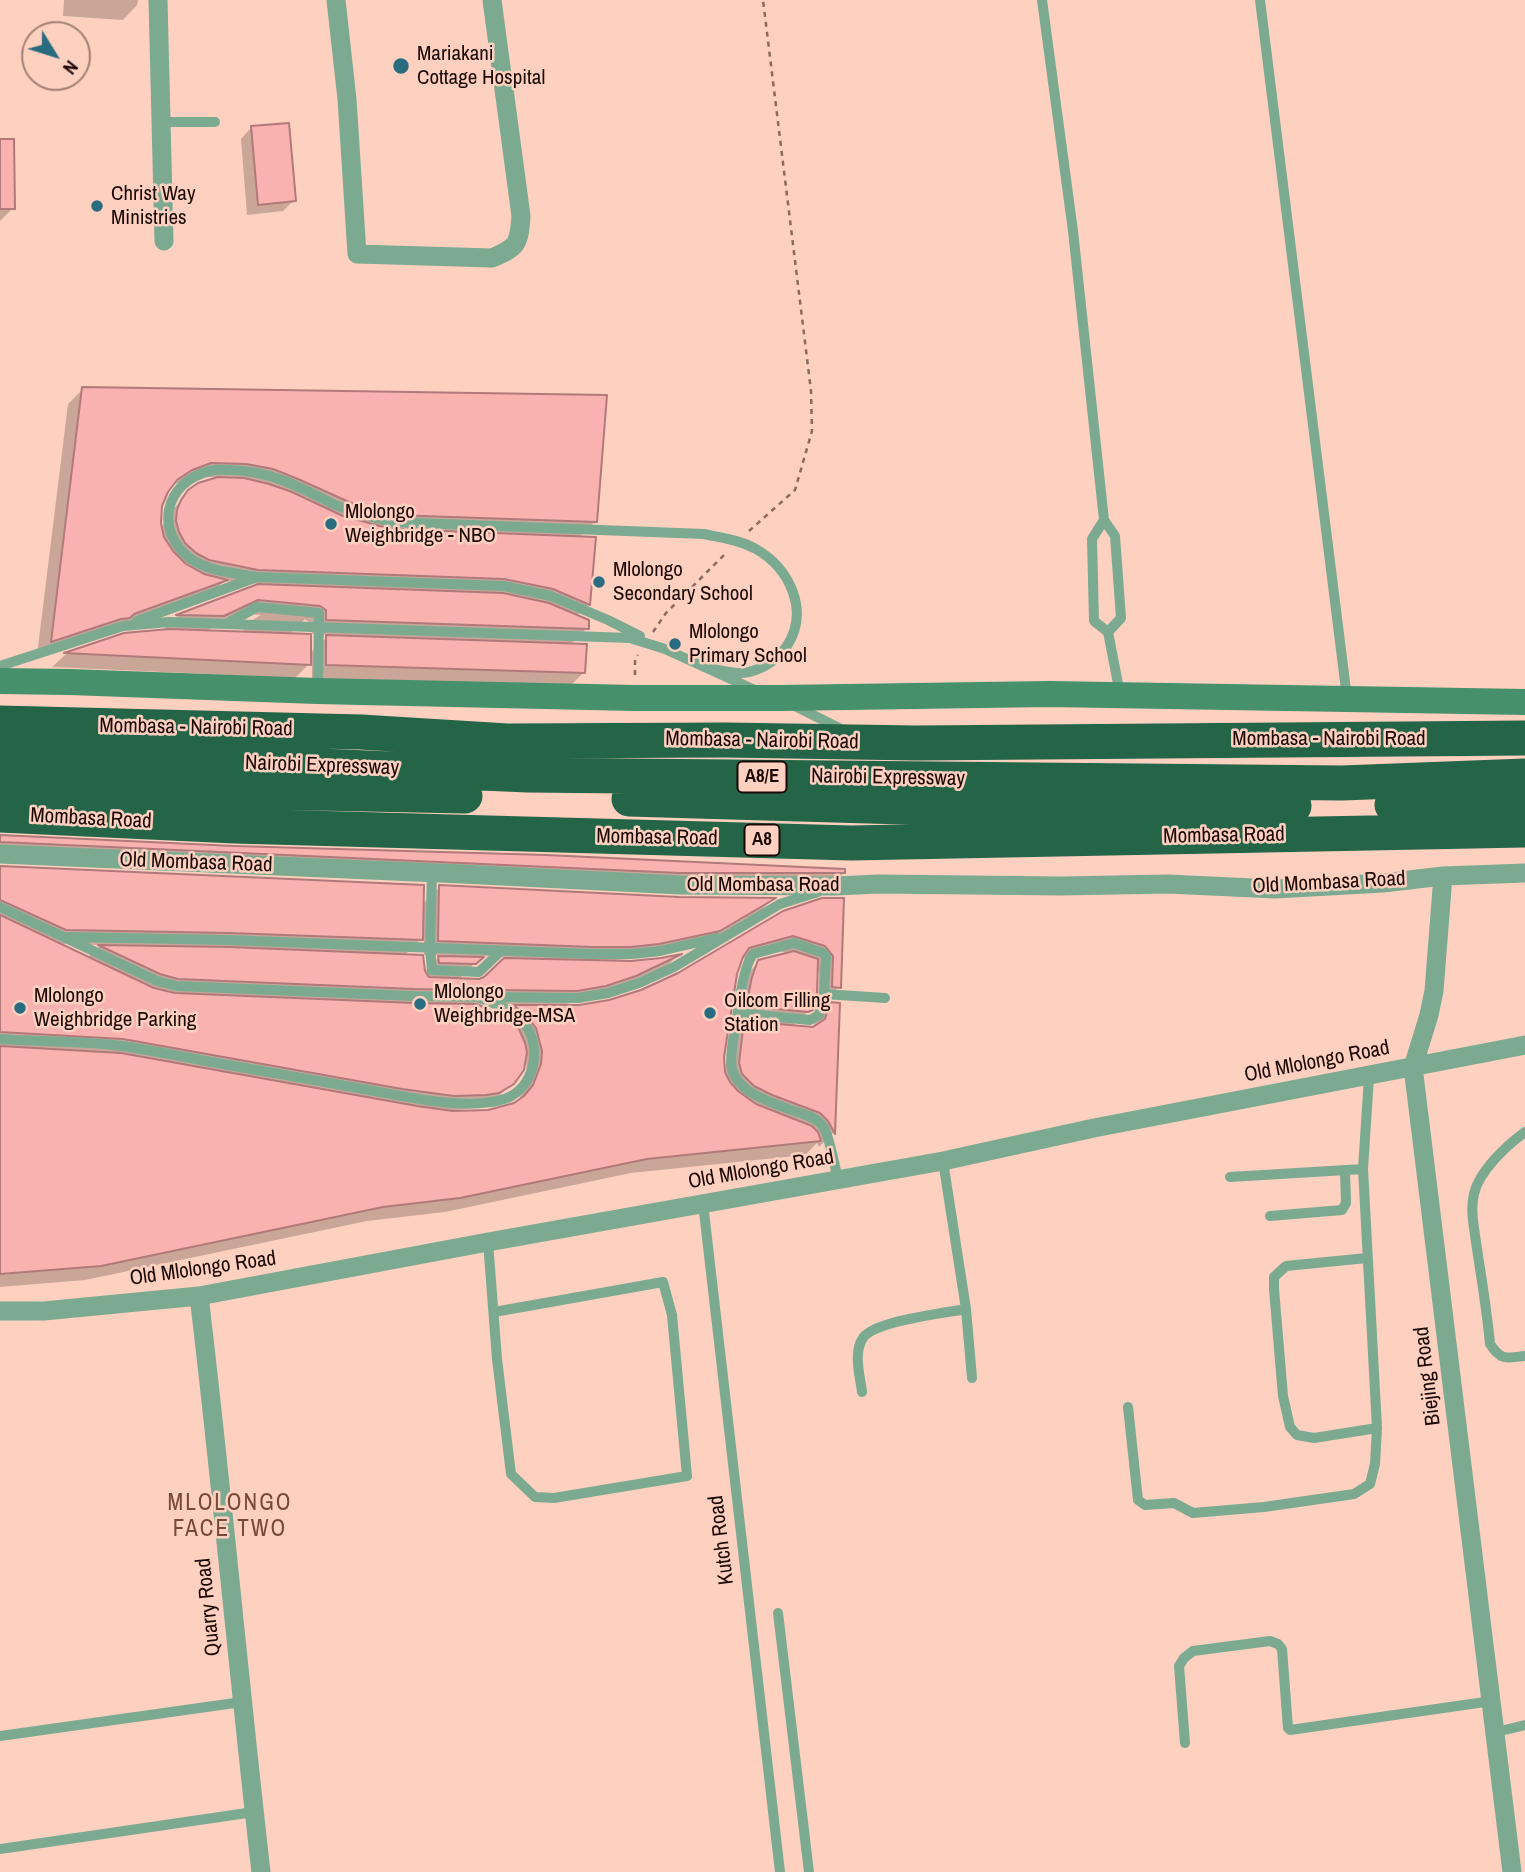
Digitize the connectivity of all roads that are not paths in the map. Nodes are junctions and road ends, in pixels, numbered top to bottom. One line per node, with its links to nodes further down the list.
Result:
1 (159, 0): 6 (street)
2 (336, 0): 3 (street)
3 (492, 0)
4 (1042, 0): 9 (lane)
5 (1260, 0): 22 (lane)
6 (161, 122): 7 (lane); 8 (street)
7 (215, 122)
8 (164, 241)
9 (1104, 520): 14 (lane); 14 (lane)
10 (257, 577): 12 (lane); 15 (lane); 17 (lane)
11 (227, 624): 12 (lane); 13 (lane); 13 (lane)
12 (123, 626): 16 (lane)
13 (319, 627): 15 (lane); 19 (lane)
14 (1108, 632): 20 (lane)
15 (647, 641): 17 (lane)
16 (0, 666)
17 (704, 667): 21 (lane)
18 (0, 681): 19 (street)
19 (317, 691): 21 (street)
20 (1120, 696): 21 (street); 22 (street)
21 (780, 698): 26 (lane)
22 (1347, 698): 23 (street)
23 (1525, 702)
24 (0, 723): 26 (highway, Mombasa - Nairobi Road)
25 (1525, 738): 26 (highway, Mombasa - Nairobi Road)
26 (916, 743)
27 (0, 752): 28 (highway, Nairobi Expressway / A8/E)
28 (1525, 776)
29 (0, 781): 30 (highway, Nairobi Expressway / A8/E)
30 (1525, 803)
31 (0, 815): 32 (highway, Mombasa Road / A8)
32 (1525, 830)
33 (0, 854): 34 (street, Old Mombasa Road)
34 (432, 873): 37 (street, Old Mombasa Road); 41 (lane)
35 (1525, 873): 36 (street, Old Mombasa Road)
36 (1443, 876): 37 (street, Old Mombasa Road); 49 (street, Biejing Road)
37 (835, 886): 39 (lane)
38 (2, 908): 40 (lane)
39 (728, 935): 42 (lane); 44 (lane)
40 (63, 937): 41 (lane); 44 (lane)
41 (430, 948): 42 (lane); 42 (lane)
42 (502, 950)
43 (824, 994): 45 (lane); 46 (lane); 46 (lane)
44 (474, 996): 47 (lane)
45 (885, 998)
46 (738, 1013): 56 (lane)
47 (0, 1039)
48 (1525, 1045): 49 (street, Old Mlolongo Road)
49 (1413, 1067): 50 (street, Old Mlolongo Road); 71 (street, Biejing Road)
50 (1369, 1077): 52 (street, Old Mlolongo Road); 53 (lane)
51 (1525, 1132): 65 (lane)
52 (943, 1161): 56 (street, Old Mlolongo Road); 62 (lane)
53 (1363, 1169): 54 (lane); 60 (lane)
54 (1345, 1170): 55 (lane); 58 (lane)
55 (1230, 1177)
56 (838, 1180): 57 (street, Old Mlolongo Road)
57 (703, 1203): 59 (street, Old Mlolongo Road); 80 (lane, Kutch Road)
58 (1270, 1216)
59 (488, 1242): 61 (street, Old Mlolongo Road); 64 (lane)
60 (1367, 1258): 69 (lane); 69 (lane)
61 (199, 1296): 63 (street, Old Mlolongo Road); 72 (street, Quarry Road)
62 (967, 1309): 66 (lane); 67 (lane)
63 (0, 1311)
64 (494, 1312): 64 (lane)
65 (1525, 1356)
66 (972, 1378)
67 (862, 1392)
68 (1128, 1407): 69 (lane)
69 (1377, 1428)
70 (778, 1614): 81 (lane)
71 (1492, 1701): 74 (street, Biejing Road); 76 (lane)
72 (242, 1702): 75 (lane); 77 (street, Quarry Road)
73 (1525, 1725): 74 (lane)
74 (1496, 1732): 82 (street, Biejing Road)
75 (0, 1736)
76 (1185, 1744)
77 (254, 1812): 78 (lane); 79 (street, Quarry Road)
78 (0, 1849)
79 (261, 1872)
80 (780, 1872)
81 (809, 1872)
82 (1513, 1872)

